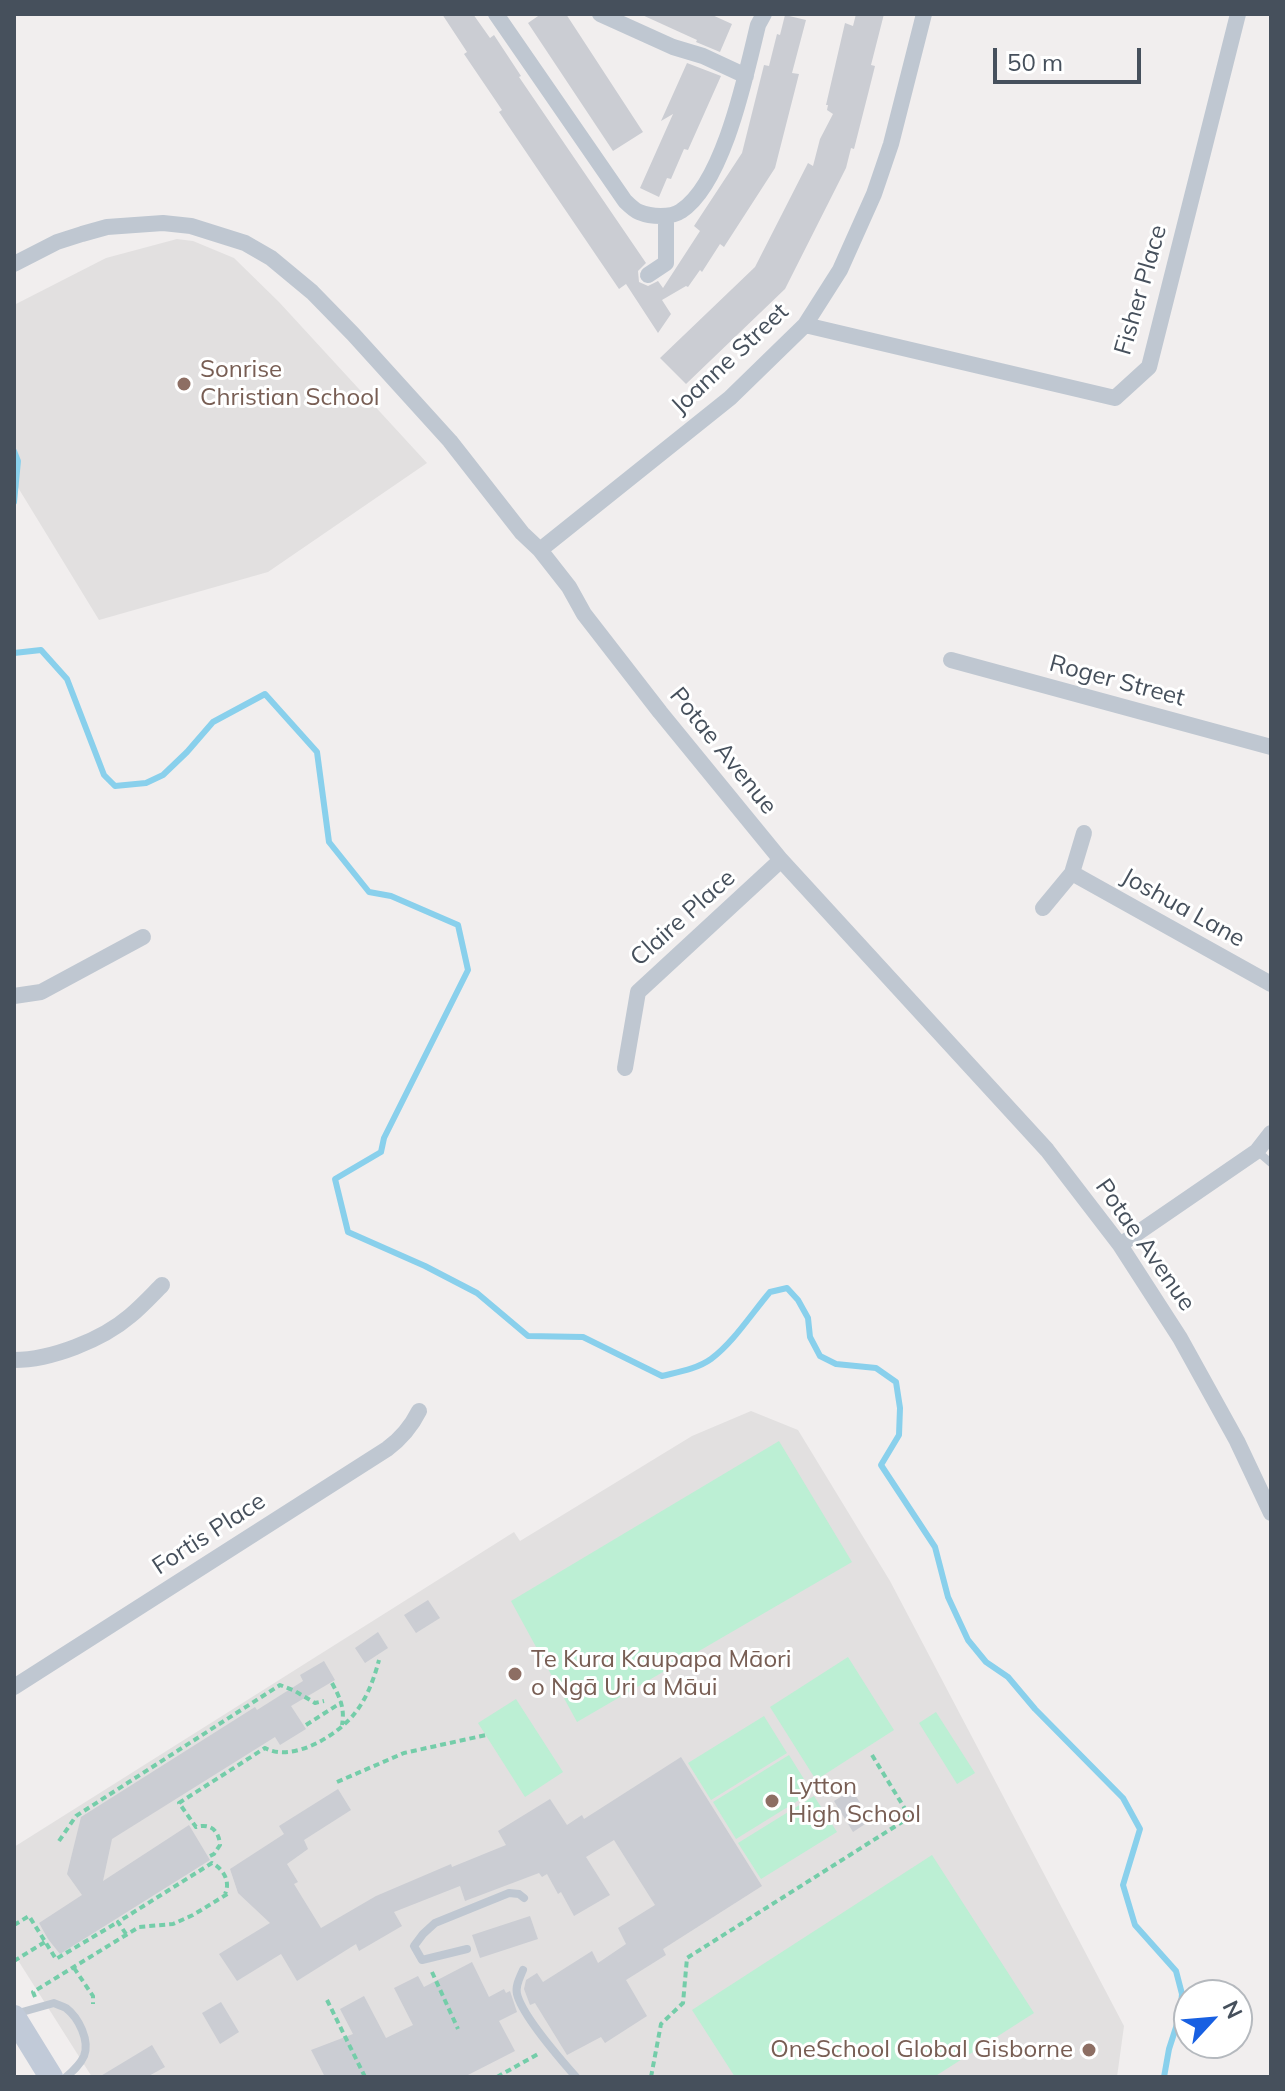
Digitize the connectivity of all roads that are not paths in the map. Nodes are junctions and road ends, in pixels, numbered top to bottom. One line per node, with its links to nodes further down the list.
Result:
1 (496, 14): 7 (street)
2 (600, 14): 6 (street)
3 (764, 14): 6 (street)
4 (924, 14): 10 (street, Joanne Street)
5 (1238, 14): 10 (street, Fisher Place)
6 (746, 76): 7 (street)
7 (666, 216): 9 (street)
8 (14, 264): 11 (street, Potae Avenue)
9 (648, 275)
10 (805, 325): 11 (street, Joanne Street)
11 (540, 550): 15 (street, Potae Avenue)
12 (951, 660): 13 (street, Roger Street)
13 (1271, 747)
14 (1084, 833): 16 (street)
15 (781, 860): 21 (street, Claire Place); 25 (street, Potae Avenue)
16 (1072, 873): 17 (street); 19 (street, Joshua Lane)
17 (1043, 908)
18 (143, 937): 20 (street)
19 (1271, 984)
20 (14, 996)
21 (625, 1068)
22 (1271, 1133): 23 (street)
23 (1257, 1151): 24 (lane); 25 (street)
24 (1271, 1163)
25 (1120, 1245): 29 (street, Potae Avenue)
26 (162, 1285): 27 (street)
27 (14, 1360)
28 (419, 1411): 30 (street, Fortis Place)
29 (1271, 1513)
30 (14, 1687)
31 (524, 1898): 32 (lane)
32 (467, 1949)
33 (523, 1970): 37 (lane)
34 (14, 2016): 35 (street); 36 (lane)
35 (51, 2077)
36 (66, 2077)
37 (576, 2077)

